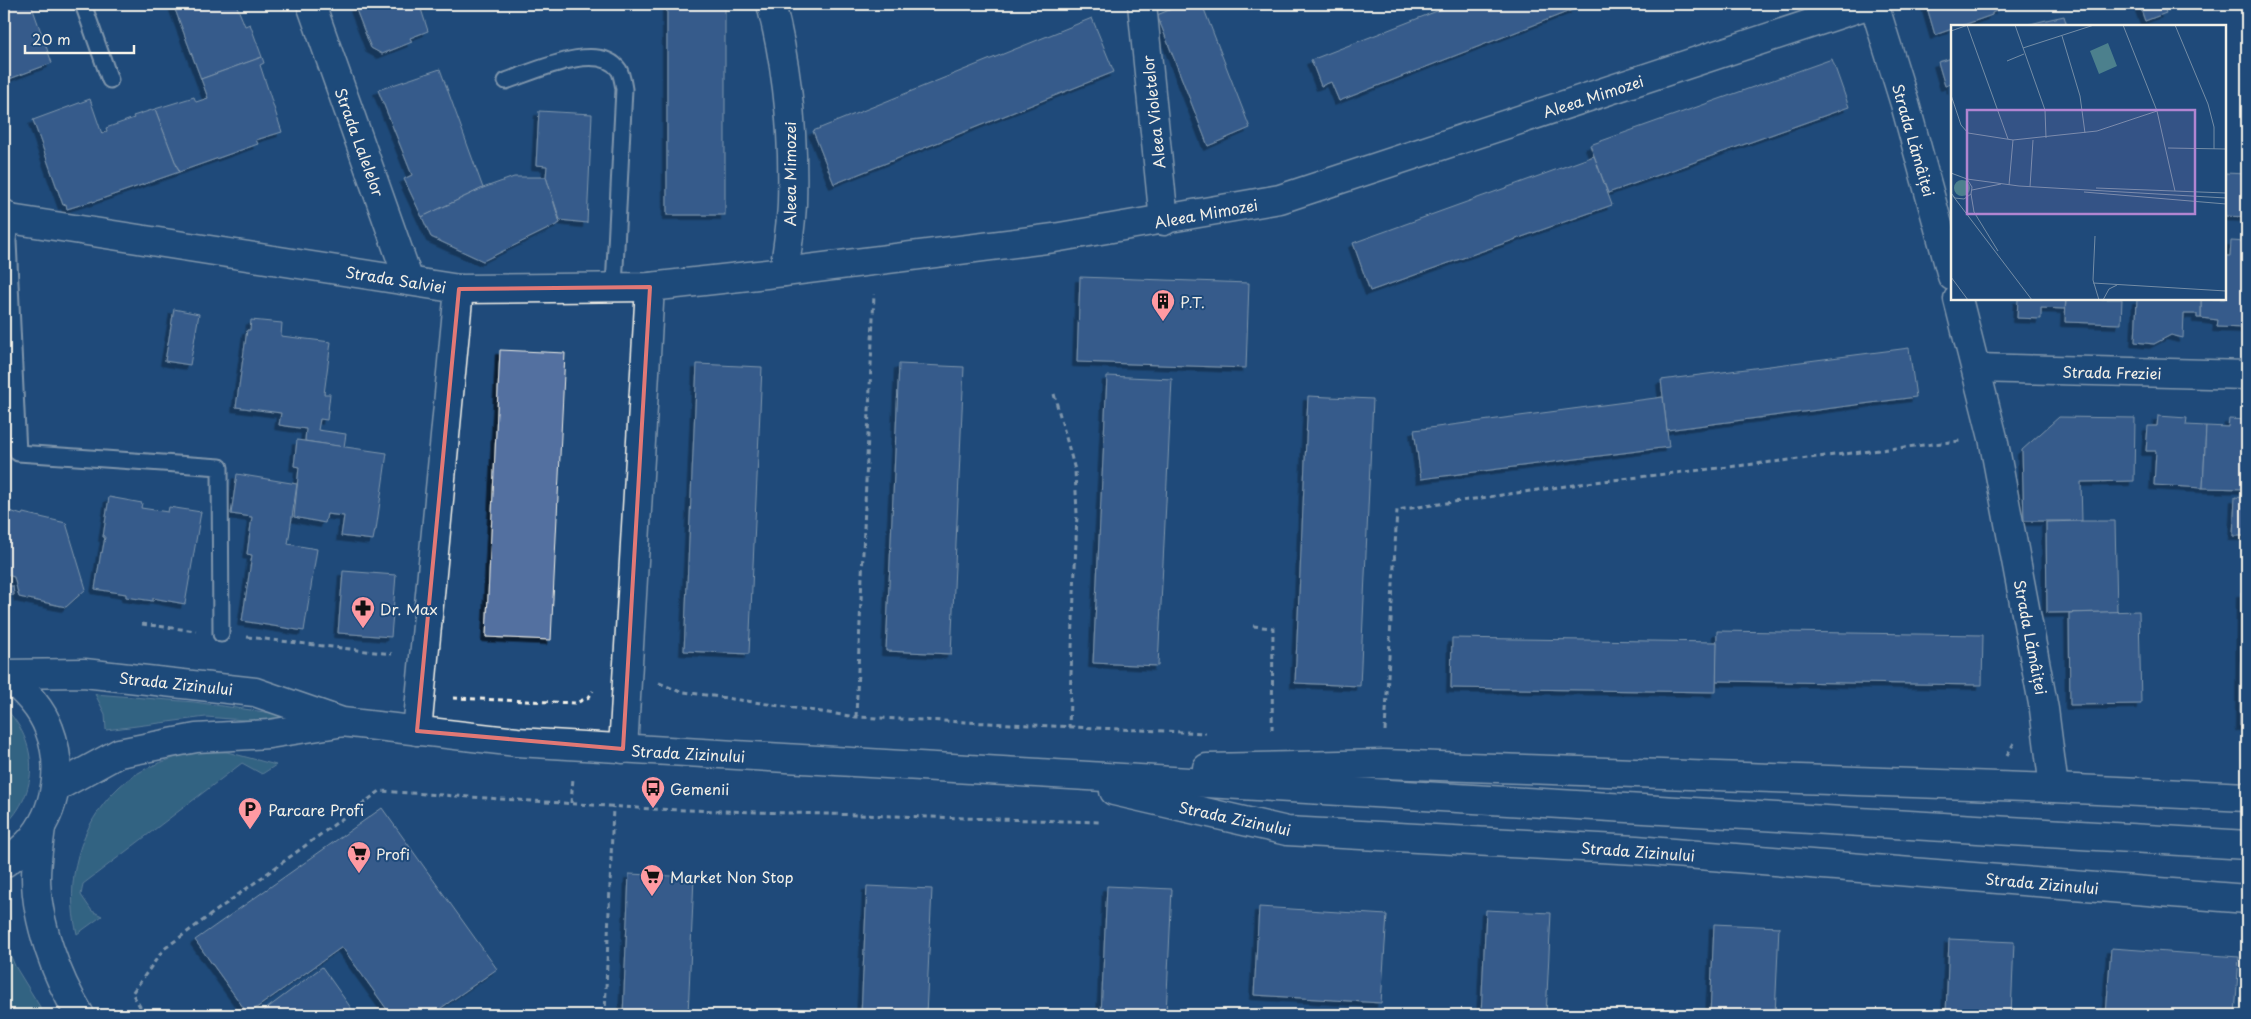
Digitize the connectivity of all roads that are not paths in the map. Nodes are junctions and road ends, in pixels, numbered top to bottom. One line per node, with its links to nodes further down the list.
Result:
1 (83, 4): 6 (lane)
2 (310, 4): 12 (street, Strada Lalelelor)
3 (772, 4): 10 (street, Aleea Mimozei)
4 (1142, 4): 9 (street, Aleea Violetelor)
5 (1872, 4): 9 (street, Aleea Mimozei); 11 (street, Strada Lămâiței)
6 (110, 80)
7 (506, 81): 14 (lane)
8 (7, 217): 12 (street, Strada Salviei); 19 (lane)
9 (1164, 221): 10 (street, Aleea Mimozei)
10 (784, 272): 13 (street, Strada Salviei)
11 (1951, 272)
12 (409, 281): 15 (street, Strada Salviei)
13 (650, 286): 14 (street, Strada Salviei); 23 (street)
14 (614, 287): 15 (street, Strada Salviei)
15 (459, 289): 22 (street)
16 (1958, 300): 17 (street, Strada Lămâiței)
17 (1977, 368): 18 (street, Strada Freziei); 26 (street, Strada Lămâiței)
18 (2247, 375)
19 (221, 634)
20 (4, 674): 21 (street, Strada Zizinului); 25 (street)
21 (342, 722): 22 (street, Strada Zizinului); 25 (street, Strada Zizinului)
22 (417, 731): 23 (street, Strada Zizinului)
23 (623, 749): 24 (street, Strada Zizinului)
24 (1035, 773): 26 (street, Strada Zizinului); 29 (street, Strada Zizinului); 31 (street, Strada Zizinului)
25 (55, 788): 28 (street)
26 (2054, 788): 27 (street)
27 (2247, 798)
28 (41, 827): 30 (street); 32 (street)
29 (2247, 845)
30 (4, 863)
31 (2247, 900)
32 (80, 1015)

